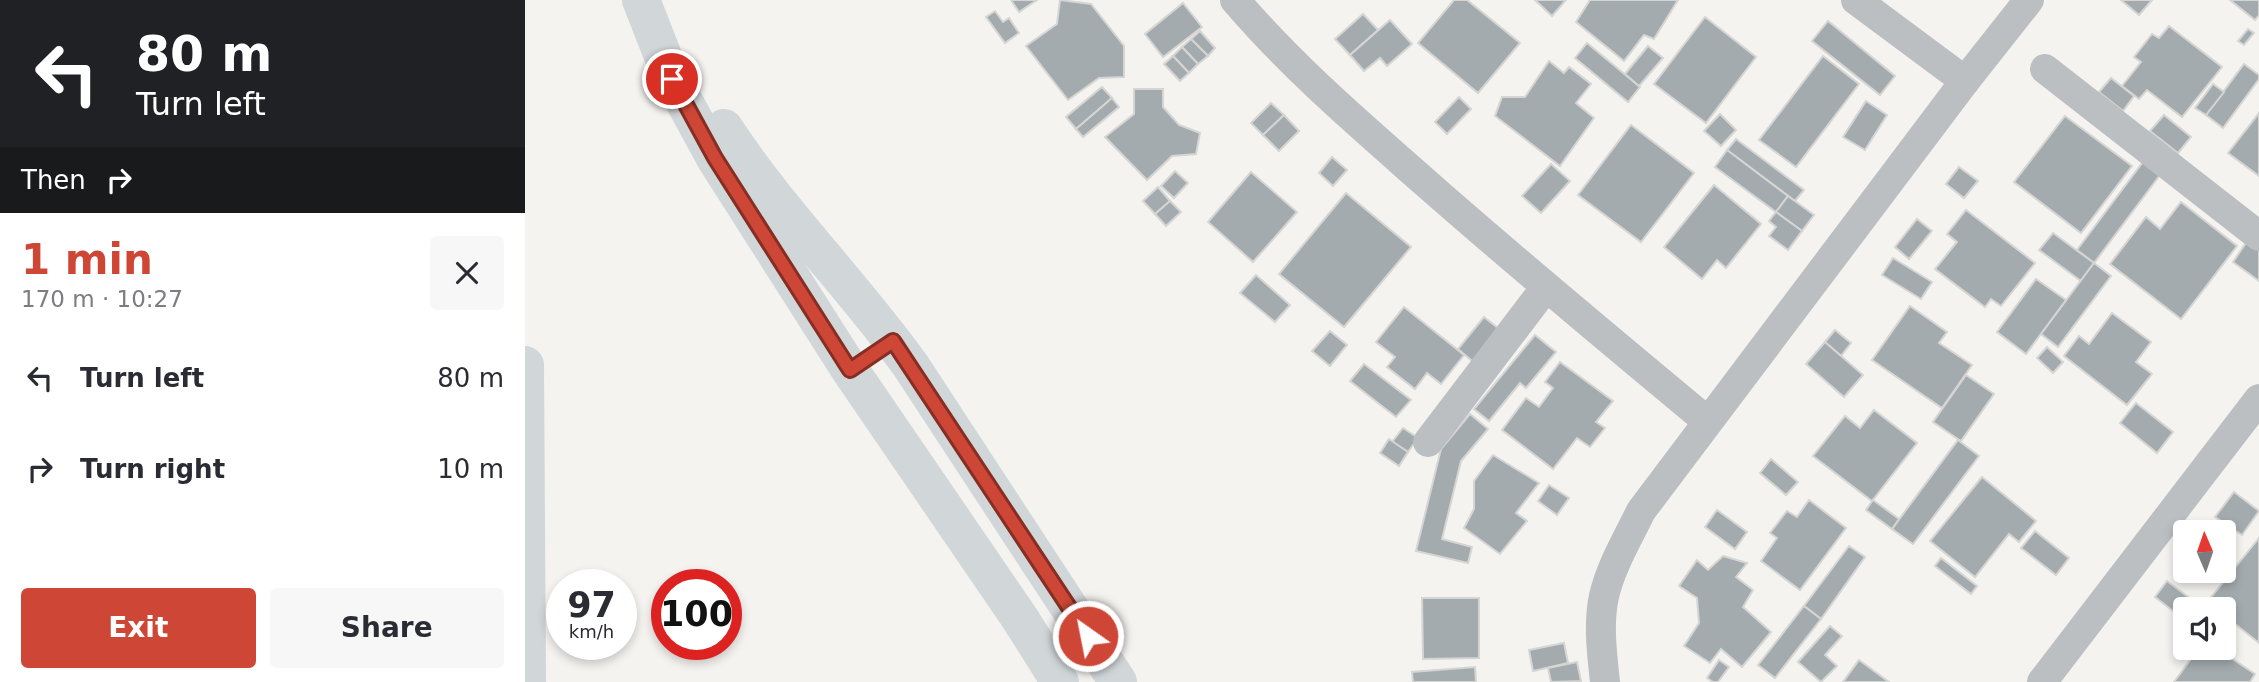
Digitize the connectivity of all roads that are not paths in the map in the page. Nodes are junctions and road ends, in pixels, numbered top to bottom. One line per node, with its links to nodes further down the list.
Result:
1 (641, 0): 5 (highway)
2 (1235, 0): 9 (street)
3 (1856, 0): 7 (street)
4 (2029, 0): 7 (street)
5 (657, 41): 10 (highway); 12 (highway)
6 (2045, 69): 8 (street)
7 (1965, 81): 14 (street)
8 (2259, 236)
9 (1546, 288): 14 (street); 15 (street)
10 (893, 341): 12 (highway); 18 (highway)
11 (525, 365): 16 (highway)
12 (850, 370): 17 (highway)
13 (2259, 398): 20 (street)
14 (1707, 421): 19 (street)
15 (1428, 442)
16 (527, 682)
17 (1060, 682)
18 (1118, 682)
19 (1605, 682)
20 (2042, 682)

